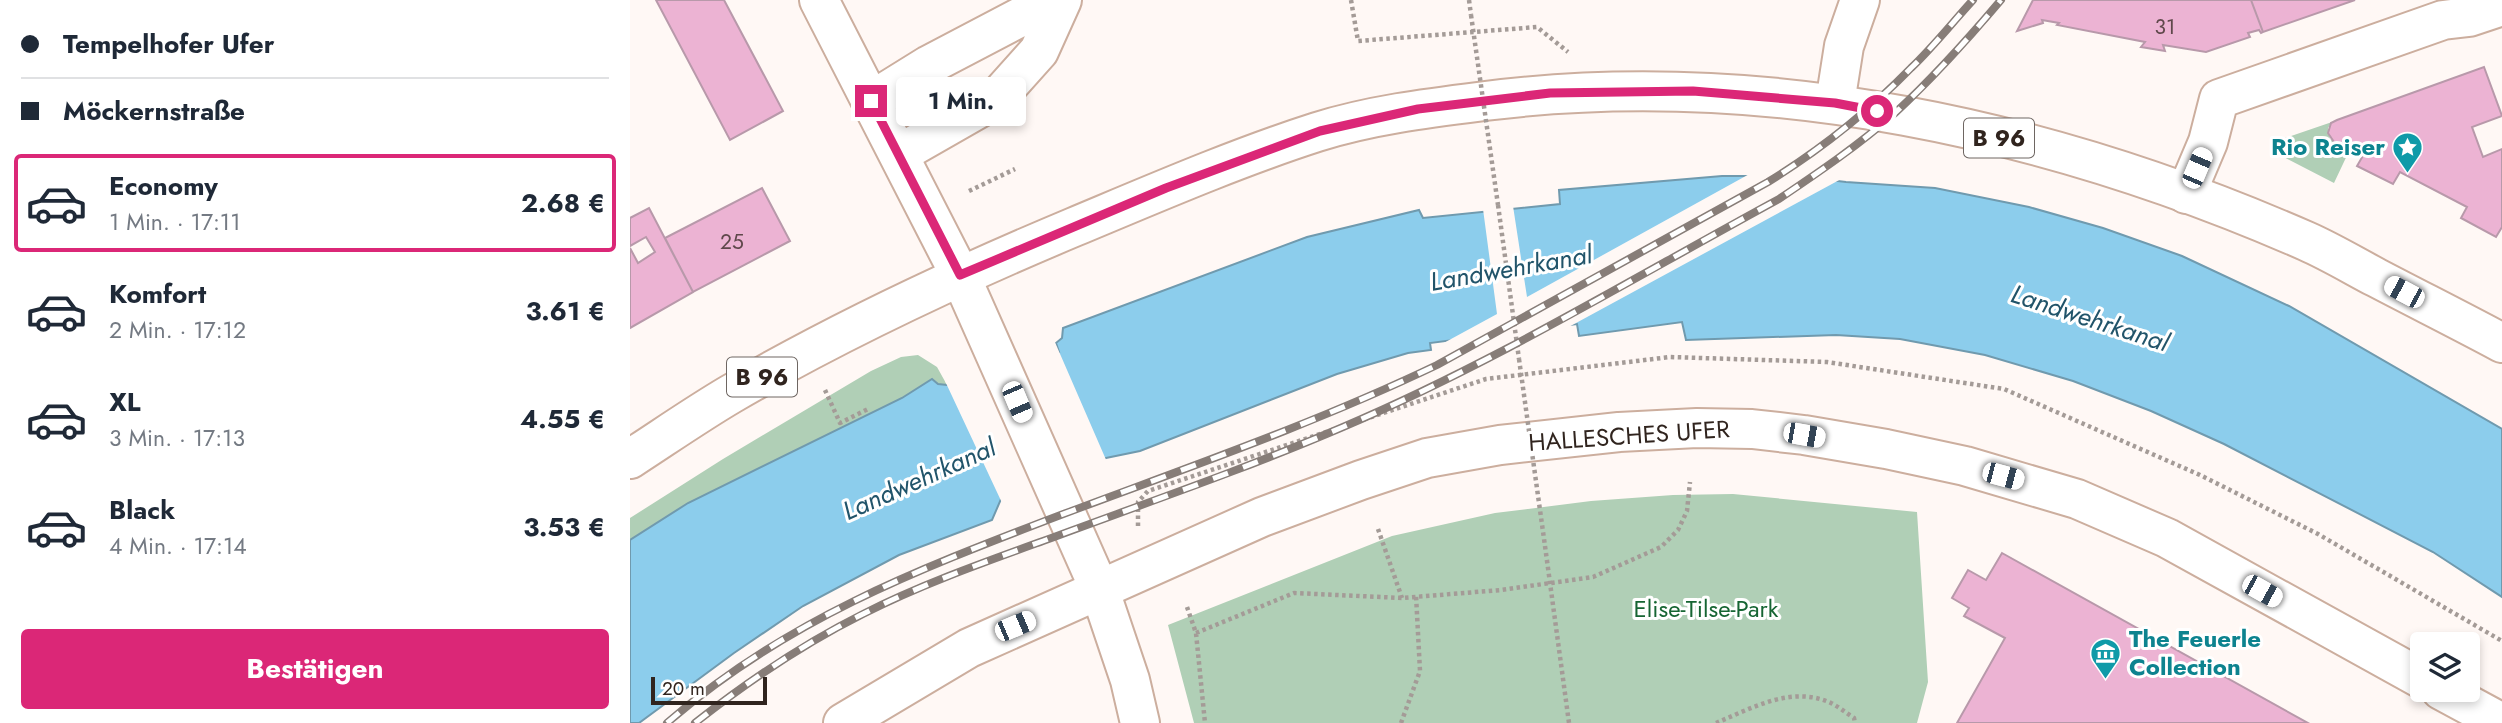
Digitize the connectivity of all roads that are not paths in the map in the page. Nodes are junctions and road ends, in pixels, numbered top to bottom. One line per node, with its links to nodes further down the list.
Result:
1 (819, 0): 6 (main road)
2 (1053, 0): 6 (main road)
3 (1062, 0): 8 (main road)
4 (1860, 0): 7 (main road)
5 (2502, 6): 9 (main road)
6 (871, 101): 8 (main road)
7 (1835, 103): 9 (main road, B 96); 10 (main road, B 96)
8 (899, 154): 10 (main road)
9 (2186, 194): 11 (main road, B 96)
10 (960, 275): 12 (main road, B 96); 13 (main road)
11 (2502, 343)
12 (630, 459)
13 (1099, 588): 14 (main road, HALLESCHES UFER); 16 (main road, HALLESCHES UFER); 17 (main road)
14 (2410, 672)
15 (2463, 702): 18 (main road)
16 (844, 723)
17 (1140, 723)
18 (2502, 723)

